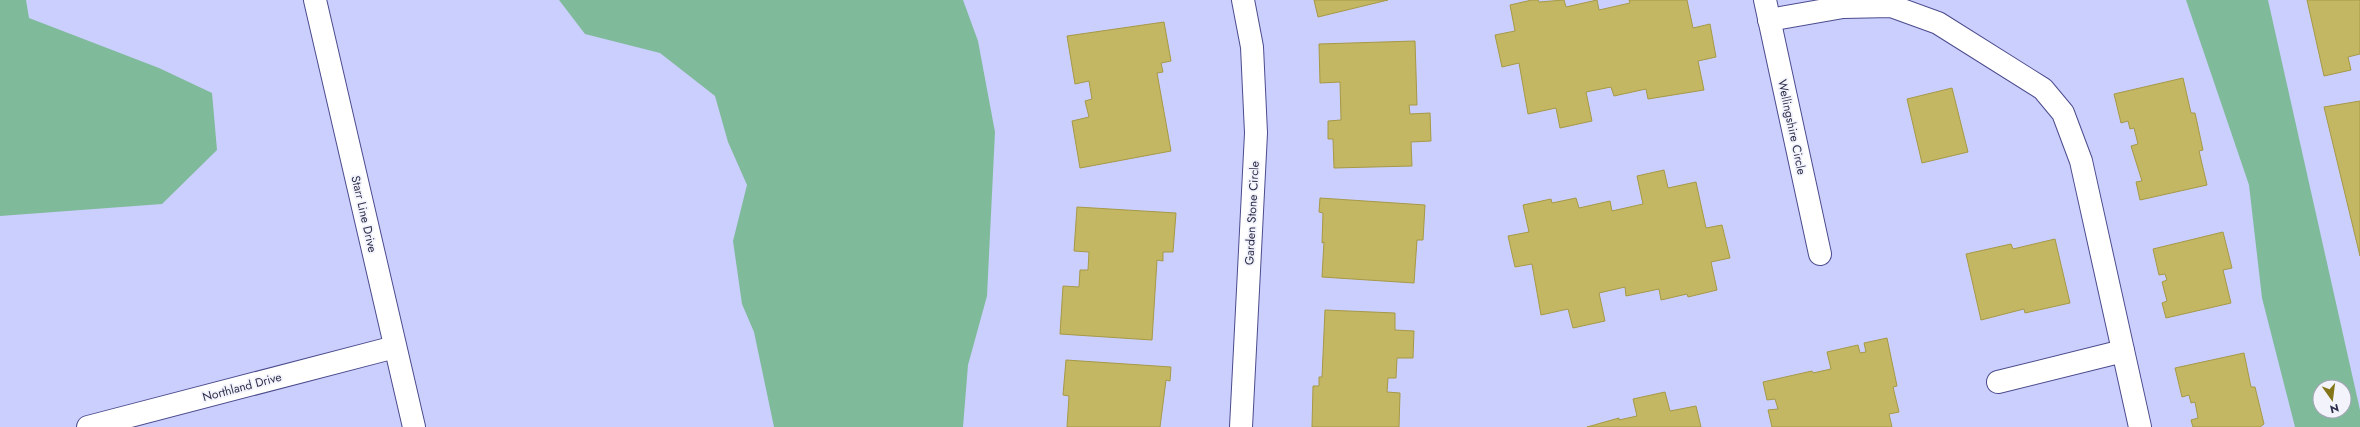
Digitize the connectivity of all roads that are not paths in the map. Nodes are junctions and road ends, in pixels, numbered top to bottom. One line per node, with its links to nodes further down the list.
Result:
1 (315, 0): 5 (street, Starr Line Drive)
2 (1243, 0): 10 (street, Garden Stone Circle)
3 (1767, 10): 4 (street, Wellingshire Circle); 6 (street)
4 (1820, 254)
5 (395, 347): 8 (street, Northland Drive); 9 (street, Starr Line Drive)
6 (2123, 351): 7 (street); 11 (street)
7 (1998, 382)
8 (88, 427)
9 (414, 427)
10 (1241, 427)
11 (2140, 427)

